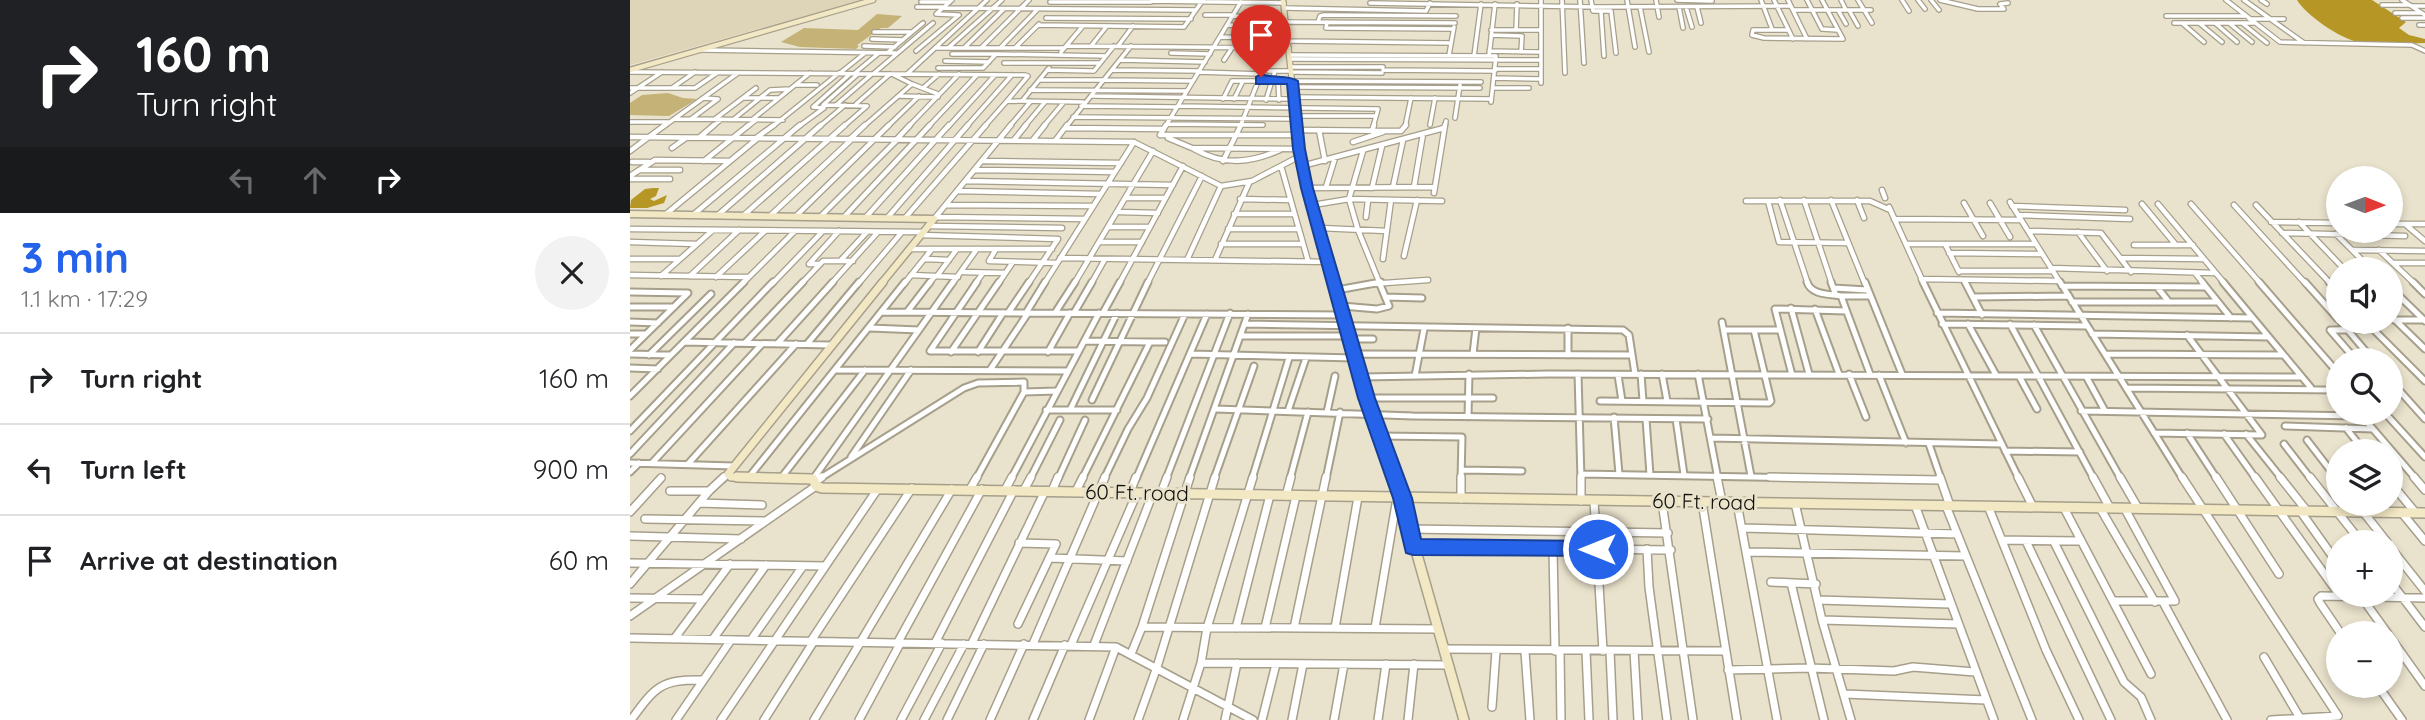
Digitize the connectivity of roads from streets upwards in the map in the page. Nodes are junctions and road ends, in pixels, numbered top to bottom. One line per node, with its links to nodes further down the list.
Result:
1 (873, 0): 177 (street)
2 (987, 0): 72 (street)
3 (1002, 0): 79 (street)
4 (1029, 0): 81 (street)
5 (1295, 0): 73 (street)
6 (1308, 0): 74 (street)
7 (1341, 0): 75 (street)
8 (1610, 0): 86 (street)
9 (1627, 0): 68 (street)
10 (1656, 0): 70 (street)
11 (1677, 0): 36 (street); 76 (street)
12 (1720, 0): 61 (street)
13 (1735, 0): 62 (street)
14 (1761, 0): 63 (street)
15 (1774, 0): 64 (street)
16 (1788, 0): 78 (street)
17 (1807, 0): 90 (street)
18 (1822, 0): 91 (street)
19 (1841, 0): 93 (street)
20 (1858, 0): 94 (street)
21 (1902, 0): 97 (street)
22 (1918, 0): 87 (street)
23 (1931, 0): 96 (street)
24 (1940, 0): 37 (street)
25 (1956, 0): 58 (street)
26 (1969, 0): 88 (street)
27 (2226, 0): 109 (street)
28 (2244, 0): 112 (street)
29 (2262, 0): 57 (street)
30 (2402, 0): 65 (street)
31 (951, 1): 38 (street); 67 (street)
32 (1051, 1): 39 (street); 83 (street)
33 (1152, 1): 34 (street); 39 (street); 85 (street)
34 (1202, 1): 40 (street); 89 (street)
35 (1255, 1): 40 (street); 53 (street); 103 (street)
36 (1713, 1)
37 (1947, 1): 58 (street)
38 (921, 2)
39 (1062, 2): 84 (street)
40 (1241, 2): 102 (street)
41 (1400, 2): 42 (street); 50 (street)
42 (1428, 2): 43 (street); 75 (street)
43 (1458, 2): 54 (street); 104 (street)
44 (1487, 2): 54 (street); 55 (street)
45 (1510, 2): 55 (street); 56 (street)
46 (1524, 2): 47 (street); 56 (street)
47 (1541, 2): 48 (street); 141 (street)
48 (1562, 2): 49 (street); 227 (street)
49 (1580, 2): 51 (street); 210 (street)
50 (1370, 3)
51 (1591, 3): 86 (street); 98 (street)
52 (2008, 3): 88 (street)
53 (1284, 4): 73 (street); 114 (street)
54 (1481, 4): 197 (street)
55 (1494, 4): 146 (street)
56 (1517, 4): 140 (street)
57 (2267, 4)
58 (1960, 5): 88 (street)
59 (2382, 5): 65 (street)
60 (917, 6): 67 (street)
61 (1722, 6): 62 (street); 77 (street)
62 (1738, 6): 63 (street)
63 (1763, 6): 64 (street); 139 (street)
64 (1777, 6): 78 (street); 142 (street)
65 (2411, 6): 66 (street); 101 (street)
66 (2425, 6)
67 (943, 7): 72 (street); 178 (street)
68 (1629, 7): 69 (street); 86 (street); 167 (street)
69 (1640, 7): 70 (street); 183 (street)
70 (1657, 7): 76 (street); 106 (street)
71 (1686, 7): 76 (street); 77 (street); 136 (street)
72 (977, 8): 79 (street); 168 (street)
73 (1296, 8): 74 (street)
74 (1304, 8): 75 (street)
75 (1339, 8)
76 (1679, 8): 137 (street)
77 (1697, 8): 120 (street)
78 (1792, 8): 90 (street); 152 (street)
79 (992, 9): 80 (street); 169 (street)
80 (1004, 9): 81 (street); 171 (street)
81 (1020, 9): 82 (street); 172 (street)
82 (1038, 9): 83 (street); 173 (street)
83 (1043, 9): 84 (street)
84 (1055, 9): 85 (street); 107 (street)
85 (1145, 9): 89 (street); 108 (street)
86 (1611, 9): 98 (street); 189 (street)
87 (1925, 9)
88 (1974, 9)
89 (1196, 10): 111 (street)
90 (1812, 10): 91 (street); 143 (street)
91 (1827, 10): 92 (street); 143 (street)
92 (1838, 10): 93 (street); 129 (street)
93 (1848, 10): 94 (street); 135 (street)
94 (1864, 10): 95 (street); 121 (street)
95 (1871, 10)
96 (1939, 10)
97 (1909, 11)
98 (1601, 12): 198 (street)
99 (2395, 13): 101 (street)
100 (1205, 15): 102 (street)
101 (2424, 15): 110 (street)
102 (1233, 16): 103 (street); 131 (street)
103 (1248, 16): 114 (street)
104 (1456, 16): 115 (street); 119 (street)
105 (2166, 16): 109 (street)
106 (1659, 17)
107 (1046, 18): 108 (street); 130 (street)
108 (1139, 18): 111 (street); 134 (street)
109 (2247, 18): 112 (street); 128 (street)
110 (2402, 18)
111 (1191, 19): 134 (street)
112 (2270, 19): 113 (street); 160 (street)
113 (2284, 19)
114 (1286, 21): 115 (street); 131 (street); 196 (street)
115 (1318, 22): 116 (street)
116 (1327, 22): 119 (street); 138 (street)
117 (923, 23): 145 (street)
118 (933, 23): 187 (street)
119 (1455, 23): 138 (street)
120 (1701, 23)
121 (1872, 23)
122 (2174, 23): 123 (street)
123 (2182, 23): 124 (street); 154 (street)
124 (2199, 23): 125 (street); 155 (street)
125 (2215, 23): 126 (street); 156 (street)
126 (2229, 23): 127 (street); 157 (street)
127 (2242, 23): 128 (street); 159 (street)
128 (2254, 23): 160 (street)
129 (1846, 24)
130 (1038, 25): 132 (street); 174 (street)
131 (1227, 25): 148 (street)
132 (1083, 26): 133 (street); 175 (street)
133 (1107, 26): 134 (street); 162 (street)
134 (1133, 26): 163 (street)
135 (1858, 26)
136 (1692, 27)
137 (1683, 28)
138 (1453, 29): 158 (street)
139 (1772, 29): 142 (street); 150 (street)
140 (1516, 30): 141 (street); 146 (street)
141 (1541, 30): 182 (street)
142 (1788, 30): 150 (street)
143 (1838, 30): 152 (street)
144 (874, 32): 145 (street)
145 (911, 32): 151 (street)
146 (1491, 33): 147 (street); 193 (street)
147 (1507, 36): 179 (street); 180 (street)
148 (1220, 37): 166 (street); 196 (street)
149 (872, 39): 151 (street)
150 (1793, 39): 152 (street)
151 (903, 40): 165 (street)
152 (1807, 41)
153 (1390, 42): 158 (street); 196 (street); 199 (street)
154 (2204, 42)
155 (2222, 42)
156 (2237, 42)
157 (2252, 42)
158 (1451, 43): 194 (street)
159 (2267, 43)
160 (2304, 43): 181 (street)
161 (864, 46): 165 (street)
162 (1091, 46): 163 (street); 175 (street)
163 (1116, 46): 164 (street); 195 (street)
164 (1131, 46): 166 (street); 200 (street)
165 (895, 47): 186 (street)
166 (1213, 47): 176 (street); 192 (street)
167 (1635, 47)
168 (936, 48): 169 (street); 231 (street)
169 (948, 48): 170 (street)
170 (957, 48): 171 (street); 190 (street)
171 (963, 48): 172 (street)
172 (981, 48): 173 (street)
173 (1000, 48): 174 (street)
174 (1015, 48): 175 (street)
175 (1064, 48)
176 (1232, 48): 196 (street); 201 (street)
177 (702, 50): 184 (street); 217 (street)
178 (916, 51)
179 (1506, 51): 180 (street); 193 (street)
180 (1521, 51): 182 (street)
181 (2425, 51)
182 (1541, 52): 202 (street)
183 (1649, 52)
184 (865, 53): 185 (street); 226 (street)
185 (880, 53): 186 (street); 228 (street)
186 (887, 53): 187 (street)
187 (897, 53): 229 (street)
188 (1171, 53): 192 (street)
189 (1616, 53)
190 (952, 54): 191 (street); 203 (street)
191 (996, 54): 195 (street); 205 (street)
192 (1210, 54): 206 (street)
193 (1489, 54): 197 (street); 204 (street)
194 (1448, 55): 197 (street); 199 (street)
195 (1106, 56): 209 (street)
196 (1290, 56): 199 (street); 215 (street); 219 (street); 248 (street)
197 (1474, 56)
198 (1604, 56)
199 (1386, 57): 204 (street); 215 (street)
200 (1120, 60): 206 (street); 214 (street)
201 (1224, 60)
202 (1541, 60): 204 (street); 212 (street)
203 (945, 61): 205 (street); 211 (street)
204 (1497, 61): 216 (street)
205 (989, 62): 211 (street)
206 (1205, 62): 223 (street)
207 (1004, 63): 208 (street)
208 (1053, 63): 209 (street); 213 (street)
209 (1100, 63): 213 (street)
210 (1584, 63)
211 (938, 68): 232 (street)
212 (1541, 69): 216 (street); 238 (street)
213 (1047, 70): 239 (street)
214 (1112, 70): 223 (street); 240 (street)
215 (1383, 70): 216 (street); 245 (street)
216 (1495, 70): 238 (street)
217 (630, 71): 220 (street)
218 (1268, 71): 219 (street)
219 (1275, 71): 244 (street)
220 (662, 72): 221 (street); 251 (street)
221 (695, 72): 222 (street); 252 (street)
222 (718, 72): 224 (street); 252 (street)
223 (1199, 72): 241 (street); 243 (street)
224 (738, 73): 225 (street); 268 (street)
225 (810, 73): 226 (street); 249 (street)
226 (840, 73): 228 (street); 307 (street)
227 (1564, 73)
228 (855, 74): 229 (street); 292 (street); 292 (street)
229 (872, 74): 230 (street); 288 (street)
230 (892, 74): 231 (street); 247 (street); 290 (street)
231 (907, 74): 232 (street)
232 (932, 74): 233 (street)
233 (939, 74): 234 (street); 258 (street)
234 (959, 74): 235 (street); 266 (street)
235 (977, 75): 236 (street); 335 (street)
236 (995, 75): 237 (street); 336 (street)
237 (1013, 75): 282 (street); 337 (street)
238 (1494, 78): 255 (street)
239 (1039, 80): 240 (street); 260 (street)
240 (1104, 80): 241 (street); 262 (street)
241 (1193, 81): 263 (street)
242 (1243, 81): 243 (street); 276 (street); 277 (street)
243 (1260, 81): 244 (street); 278 (street)
244 (1276, 81): 248 (street); 280 (street); 281 (street)
245 (1380, 81): 246 (street); 248 (street)
246 (1461, 82): 254 (street); 254 (street)
247 (912, 84): 258 (street); 264 (street)
248 (1293, 84): 254 (street); 273 (street)
249 (796, 85): 250 (street); 257 (street)
250 (817, 85)
251 (638, 88): 252 (street); 259 (street)
252 (672, 88)
253 (756, 88): 269 (street)
254 (1459, 88): 279 (street)
255 (1493, 88): 256 (street); 279 (street)
256 (1529, 88)
257 (790, 89): 270 (street); 271 (street)
258 (923, 89): 266 (street)
259 (630, 90)
260 (1030, 90): 261 (street); 283 (street)
261 (1050, 90): 262 (street); 285 (street)
262 (1098, 90): 263 (street); 267 (street)
263 (1187, 91): 272 (street)
264 (899, 96): 265 (street); 332 (street)
265 (919, 96): 266 (street); 333 (street)
266 (939, 96): 334 (street)
267 (1093, 96): 272 (street); 287 (street)
268 (702, 97): 301 (street); 306 (street)
269 (743, 98): 270 (street); 302 (street)
270 (761, 98): 271 (street); 304 (street)
271 (779, 98): 305 (street)
272 (1183, 98): 276 (street); 291 (street)
273 (1294, 98): 274 (street); 281 (street); 294 (street)
274 (1411, 98): 275 (street); 318 (street)
275 (1435, 98): 279 (street); 312 (street)
276 (1223, 99): 277 (street)
277 (1234, 99): 278 (street)
278 (1252, 99): 280 (street); 293 (street)
279 (1458, 99): 300 (street)
280 (1266, 100): 281 (street)
281 (1279, 100)
282 (1007, 101): 283 (street); 338 (street)
283 (1021, 101): 284 (street)
284 (1031, 101): 285 (street); 339 (street)
285 (1043, 102): 286 (street); 340 (street)
286 (1064, 102): 287 (street); 341 (street)
287 (1082, 104): 291 (street); 296 (street)
288 (835, 105): 289 (street); 292 (street)
289 (845, 105): 290 (street); 330 (street)
290 (855, 105): 331 (street)
291 (1178, 106): 293 (street); 298 (street)
292 (827, 107): 329 (street)
293 (1248, 107): 294 (street); 299 (street)
294 (1295, 108): 295 (street); 297 (street)
295 (1376, 116): 297 (street); 317 (street)
296 (1073, 117): 298 (street); 314 (street)
297 (1296, 117): 299 (street); 319 (street)
298 (1171, 118): 299 (street); 313 (street)
299 (1243, 118): 310 (street)
300 (1455, 118)
301 (691, 119): 302 (street); 306 (street)
302 (715, 119): 303 (street)
303 (722, 119): 304 (street); 325 (street)
304 (734, 119): 305 (street)
305 (755, 119): 307 (street); 328 (street)
306 (670, 120): 309 (street); 323 (street)
307 (783, 120): 326 (street)
308 (1446, 121): 315 (street)
309 (630, 122)
310 (1242, 125): 311 (street); 313 (street); 322 (street)
311 (1263, 125)
312 (1430, 125)
313 (1165, 127): 314 (street); 321 (street)
314 (1065, 128): 343 (street)
315 (1444, 128): 320 (street); 387 (street)
316 (1319, 130): 317 (street); 319 (street); 361 (street)
317 (1372, 131): 318 (street)
318 (1386, 131): 345 (street)
319 (1297, 132): 322 (street); 354 (street)
320 (1423, 134): 342 (street); 383 (street)
321 (1165, 136): 322 (street); 348 (street)
322 (1237, 136): 349 (street)
323 (648, 138): 324 (street); 327 (street); 351 (street)
324 (686, 138): 325 (street); 347 (street)
325 (699, 138): 328 (street)
326 (757, 138): 328 (street); 329 (street); 358 (street)
327 (632, 139)
328 (732, 139): 357 (street)
329 (782, 139): 330 (street); 424 (street)
330 (807, 139): 331 (street); 425 (street)
331 (831, 139): 332 (street); 426 (street)
332 (851, 139): 333 (street); 427 (street)
333 (874, 139): 334 (street); 428 (street)
334 (897, 139): 335 (street); 429 (street)
335 (917, 139): 336 (street); 430 (street)
336 (937, 140): 337 (street); 431 (street)
337 (956, 140): 338 (street); 432 (street)
338 (974, 140): 339 (street); 434 (street)
339 (1000, 140): 340 (street); 359 (street)
340 (1014, 140): 341 (street)
341 (1033, 140): 343 (street)
342 (1403, 140): 346 (street); 382 (street)
343 (1055, 141): 344 (street)
344 (1134, 142): 352 (street); 364 (street)
345 (1353, 142)
346 (1382, 146): 353 (street); 386 (street)
347 (672, 148)
348 (1192, 148): 349 (street); 360 (street)
349 (1229, 149): 350 (street); 360 (street)
350 (1282, 149): 354 (street); 360 (street)
351 (630, 151)
352 (1153, 151): 365 (street); 378 (street)
353 (1363, 151): 356 (street); 385 (street)
354 (1299, 153): 366 (street); 367 (street)
355 (641, 155): 362 (street)
356 (1335, 158): 361 (street); 381 (street)
357 (704, 161): 358 (street); 363 (street)
358 (730, 161): 423 (street)
359 (983, 161): 364 (street); 370 (street)
360 (1223, 161)
361 (1325, 161): 367 (street)
362 (631, 162): 363 (street)
363 (649, 162): 368 (street)
364 (1121, 163): 371 (street)
365 (1183, 166): 372 (street); 379 (street)
366 (1281, 166): 376 (street); 396 (street)
367 (1302, 166): 384 (street)
368 (639, 170): 369 (street); 373 (street)
369 (680, 170)
370 (975, 170): 371 (street); 375 (street)
371 (1115, 172): 377 (street)
372 (1202, 176): 380 (street); 513 (street)
373 (630, 178): 374 (street)
374 (670, 179)
375 (966, 181): 377 (street); 389 (street)
376 (1249, 182): 380 (street); 394 (street)
377 (1108, 183): 378 (street); 390 (street)
378 (1133, 184): 379 (street); 391 (street)
379 (1173, 185): 392 (street)
380 (1221, 186): 518 (street)
381 (1326, 187): 384 (street); 385 (street)
382 (1393, 187): 383 (street); 386 (street)
383 (1414, 187): 387 (street)
384 (1307, 188): 413 (street)
385 (1352, 188): 386 (street); 395 (street)
386 (1372, 188)
387 (1434, 190)
388 (1882, 190): 393 (street)
389 (957, 191): 390 (street); 412 (street)
390 (1101, 194): 416 (street)
391 (1127, 198): 392 (street); 418 (street)
392 (1166, 198): 419 (street)
393 (1885, 198)
394 (1240, 199): 396 (street); 421 (street)
395 (1349, 199): 397 (street); 413 (street); 458 (street)
396 (1290, 200): 422 (street)
397 (1368, 200): 398 (street); 433 (street)
398 (1391, 200): 399 (street); 463 (street)
399 (1417, 200): 404 (street); 502 (street)
400 (1780, 200): 401 (street); 406 (street); 478 (street)
401 (1804, 200): 402 (street); 479 (street)
402 (1831, 200): 403 (street); 480 (street)
403 (1857, 200): 436 (street); 439 (street)
404 (1442, 201)
405 (1746, 201): 406 (street)
406 (1768, 201): 478 (street)
407 (1964, 203): 441 (street)
408 (1990, 203): 442 (street)
409 (2142, 204): 489 (street)
410 (2158, 204): 490 (street)
411 (2191, 204): 666 (street)
412 (946, 205): 416 (street); 435 (street)
413 (1312, 205): 451 (street)
414 (2234, 205): 568 (street)
415 (2256, 205): 443 (street)
416 (1093, 206): 438 (street)
417 (2125, 210): 437 (street)
418 (1119, 212): 419 (street); 448 (street)
419 (1158, 213): 449 (street)
420 (630, 214): 423 (street)
421 (1234, 214): 422 (street); 453 (street)
422 (1294, 214): 454 (street)
423 (665, 215): 424 (street)
424 (693, 215): 425 (street)
425 (718, 215): 426 (street)
426 (744, 215): 427 (street)
427 (770, 216): 428 (street)
428 (796, 216): 429 (street)
429 (821, 216): 430 (street)
430 (844, 217): 431 (street)
431 (866, 217): 432 (street)
432 (887, 217): 434 (street)
433 (1366, 217)
434 (905, 218): 435 (street)
435 (935, 218): 438 (street); 462 (street)
436 (1864, 218)
437 (2020, 218): 440 (street); 442 (street); 464 (street)
438 (1085, 219): 521 (street)
439 (1894, 219): 441 (street); 485 (street)
440 (2130, 219)
441 (1973, 220): 442 (street); 472 (street)
442 (2000, 220): 473 (street)
443 (2271, 222): 444 (street); 469 (street)
444 (2299, 222): 445 (street); 470 (street)
445 (2326, 223)
446 (2405, 224): 447 (street); 474 (street)
447 (2425, 224)
448 (1110, 227): 449 (street); 476 (street)
449 (1150, 227): 477 (street)
450 (1062, 228): 462 (street)
451 (1320, 228): 458 (street); 524 (street)
452 (630, 229): 455 (street)
453 (1228, 229): 454 (street); 483 (street)
454 (1299, 229): 484 (street)
455 (713, 230): 456 (street); 482 (street)
456 (739, 230): 457 (street); 542 (street)
457 (765, 230): 459 (street); 544 (street)
458 (1358, 230): 463 (street); 550 (street)
459 (795, 231): 460 (street); 545 (street)
460 (823, 231): 461 (street); 634 (street)
461 (839, 231): 465 (street); 528 (street)
462 (924, 231): 467 (street); 491 (street); 496 (street)
463 (1387, 231): 514 (street)
464 (2028, 231): 468 (street); 487 (street)
465 (867, 232): 466 (street); 516 (street)
466 (879, 232): 467 (street); 520 (street)
467 (902, 232): 640 (street)
468 (2078, 232): 506 (street); 531 (street)
469 (2282, 233): 470 (street); 547 (street)
470 (2310, 234): 471 (street); 503 (street)
471 (2326, 234)
472 (1983, 236)
473 (2010, 237)
474 (2425, 241)
475 (630, 242): 482 (street)
476 (1100, 242): 477 (street); 510 (street)
477 (1142, 242): 512 (street)
478 (1793, 243): 479 (street); 556 (street)
479 (1818, 243): 480 (street); 556 (street)
480 (1847, 243): 557 (street)
481 (2346, 243): 497 (street)
482 (697, 244): 508 (street)
483 (1221, 244): 484 (street); 519 (street)
484 (1303, 244): 522 (street)
485 (1908, 244): 486 (street); 546 (street)
486 (1945, 244): 487 (street); 500 (street)
487 (2036, 244): 501 (street)
488 (2134, 245): 489 (street)
489 (2176, 246): 490 (street)
490 (2193, 246): 515 (street)
491 (909, 249): 492 (street); 641 (street)
492 (933, 249): 493 (street); 509 (street)
493 (957, 249): 494 (street); 517 (street)
494 (977, 249): 495 (street); 538 (street)
495 (996, 249): 496 (street); 523 (street)
496 (1052, 249): 525 (street)
497 (2353, 250): 498 (street); 504 (street)
498 (2379, 250): 499 (street); 505 (street)
499 (2425, 251)
500 (1949, 253): 501 (street); 530 (street)
501 (2042, 254): 529 (street)
502 (1404, 256)
503 (2332, 257)
504 (2360, 257)
505 (2387, 257)
506 (2121, 258): 515 (street); 532 (street)
507 (630, 259): 508 (street)
508 (680, 259): 541 (street)
509 (925, 259): 517 (street); 540 (street)
510 (1088, 259): 511 (street); 521 (street); 581 (street)
511 (1105, 259): 512 (street); 582 (street)
512 (1133, 259): 513 (street); 583 (street)
513 (1161, 259): 518 (street); 585 (street)
514 (1383, 259)
515 (2204, 259): 536 (street)
516 (841, 260): 520 (street); 528 (street)
517 (949, 260): 543 (street)
518 (1187, 260): 519 (street)
519 (1215, 260): 522 (street)
520 (853, 261): 638 (street)
521 (1059, 261): 525 (street); 580 (street)
522 (1308, 261): 524 (street)
523 (1013, 262): 525 (street); 534 (street)
524 (1330, 262): 554 (street)
525 (1040, 263): 579 (street)
526 (2403, 263): 527 (street)
527 (2425, 263)
528 (820, 264): 636 (street)
529 (2052, 270): 530 (street); 531 (street); 551 (street)
530 (1959, 271): 549 (street)
531 (2107, 271): 532 (street)
532 (2131, 272): 535 (street)
533 (983, 273): 534 (street); 538 (street); 577 (street)
534 (1005, 273): 578 (street)
535 (2195, 273): 536 (street); 553 (street)
536 (2215, 273): 595 (street)
537 (2403, 273): 559 (street)
538 (961, 274): 543 (street); 576 (street)
539 (630, 275): 541 (street)
540 (911, 275): 543 (street); 574 (street)
541 (661, 276): 542 (street)
542 (690, 276): 544 (street)
543 (936, 276): 575 (street)
544 (716, 277): 545 (street)
545 (749, 277): 631 (street)
546 (1921, 279): 549 (street); 587 (street)
547 (2326, 279)
548 (1428, 280): 550 (street)
549 (1965, 280): 551 (street); 561 (street)
550 (1379, 282): 554 (street); 560 (street)
551 (2061, 283): 552 (street); 563 (street)
552 (2157, 287): 553 (street); 565 (street)
553 (2206, 287): 566 (street)
554 (1338, 290): 567 (street)
555 (630, 292): 570 (street)
556 (1837, 292): 557 (street); 557 (street); 573 (street)
557 (1869, 293): 689 (street)
558 (711, 294): 655 (street)
559 (2425, 294)
560 (1385, 297): 562 (street); 567 (street)
561 (1973, 297): 563 (street); 592 (street)
562 (1422, 298)
563 (2070, 299): 565 (street); 593 (street)
564 (2403, 300): 597 (street)
565 (2169, 302): 566 (street)
566 (2218, 302): 594 (street)
567 (1342, 306): 591 (street)
568 (2326, 306)
569 (630, 307): 570 (street)
570 (674, 307): 600 (street)
571 (1791, 308): 572 (street); 616 (street); 685 (street)
572 (1815, 309): 573 (street); 686 (street)
573 (1846, 311): 688 (street)
574 (882, 312): 575 (street); 608 (street)
575 (907, 312): 576 (street)
576 (931, 312): 577 (street); 613 (street)
577 (956, 312): 578 (street); 647 (street)
578 (978, 313): 579 (street); 647 (street)
579 (1005, 313): 580 (street); 648 (street)
580 (1027, 313): 581 (street); 649 (street)
581 (1055, 313): 582 (street)
582 (1072, 313): 583 (street); 650 (street)
583 (1101, 313): 584 (street); 628 (street)
584 (1117, 313): 585 (street); 629 (street)
585 (1132, 313): 588 (street); 630 (street)
586 (1230, 313): 589 (street); 590 (street); 657 (street)
587 (1937, 313): 592 (street); 602 (street)
588 (1185, 314): 589 (street); 806 (street)
589 (1207, 314): 651 (street)
590 (1248, 314): 591 (street); 601 (street)
591 (1344, 315): 606 (street)
592 (1982, 315): 593 (street)
593 (2081, 316): 594 (street); 607 (street)
594 (2231, 318): 595 (street)
595 (2252, 318): 626 (street)
596 (2403, 319): 597 (street)
597 (2425, 321)
598 (630, 322): 600 (street)
599 (1722, 322): 614 (street)
600 (658, 323): 618 (street)
601 (1245, 324): 606 (street); 623 (street)
602 (1942, 324): 603 (street); 690 (street)
603 (1968, 324): 604 (street); 692 (street)
604 (2010, 324): 605 (street); 697 (street)
605 (2034, 325): 607 (street); 698 (street)
606 (1347, 326): 612 (street); 625 (street)
607 (2087, 326): 619 (street)
608 (869, 328): 613 (street); 670 (street)
609 (1476, 328): 610 (street); 612 (street); 653 (street)
610 (1568, 328): 658 (street); 659 (street)
611 (2403, 328): 644 (street)
612 (1424, 329): 652 (street)
613 (919, 330): 672 (street)
614 (1724, 330): 615 (street); 682 (street)
615 (1754, 330): 616 (street); 683 (street)
616 (1780, 330): 684 (street)
617 (630, 334): 618 (street)
618 (646, 334): 646 (street)
619 (2092, 334): 624 (street); 654 (street)
620 (2333, 334): 642 (street)
621 (2351, 334): 643 (street)
622 (2378, 334): 703 (street)
623 (1240, 335): 625 (street); 661 (street)
624 (2187, 335): 626 (street); 663 (street)
625 (1350, 337): 627 (street); 662 (street)
626 (2269, 337): 660 (street)
627 (1373, 339)
628 (1084, 341): 629 (street); 645 (street)
629 (1104, 341): 630 (street); 726 (street)
630 (1119, 341): 632 (street); 716 (street)
631 (684, 342): 634 (street); 656 (street)
632 (1150, 342): 633 (street); 727 (street)
633 (1165, 342)
634 (716, 343): 635 (street); 755 (street)
635 (734, 343): 636 (street); 771 (street)
636 (744, 344): 637 (street)
637 (762, 344): 638 (street); 776 (street)
638 (777, 344): 639 (street)
639 (796, 344): 640 (street); 777 (street)
640 (807, 345): 641 (street)
641 (830, 345): 779 (street)
642 (2346, 348)
643 (2363, 348)
644 (2425, 349)
645 (1078, 351): 650 (street); 675 (street)
646 (630, 352): 655 (street)
647 (951, 352): 648 (street)
648 (978, 352): 649 (street)
649 (1003, 352): 650 (street); 674 (street)
650 (1048, 352)
651 (1191, 354): 657 (street); 807 (street)
652 (1420, 354): 653 (street); 662 (street); 694 (street)
653 (1473, 354): 658 (street)
654 (2105, 354): 663 (street); 702 (street)
655 (649, 355): 656 (street)
656 (671, 355): 669 (street)
657 (1214, 355): 661 (street); 808 (street)
658 (1568, 355): 659 (street)
659 (1631, 355): 679 (street)
660 (2283, 355): 663 (street); 700 (street)
661 (1232, 356): 664 (street); 723 (street)
662 (1355, 356): 665 (street); 696 (street)
663 (2202, 356): 699 (street)
664 (1289, 358): 665 (street); 729 (street)
665 (1307, 358): 730 (street)
666 (2326, 359)
667 (1254, 366): 728 (street)
668 (630, 368): 669 (street)
669 (657, 369): 706 (street)
670 (836, 370): 671 (street); 790 (street)
671 (865, 370): 672 (street); 792 (street)
672 (893, 370): 673 (street); 794 (street)
673 (911, 370): 674 (street); 773 (street)
674 (990, 370): 675 (street)
675 (1067, 370): 709 (street)
676 (1469, 374): 677 (street); 694 (street); 714 (street)
677 (1578, 374): 678 (street); 741 (street)
678 (1618, 374): 679 (street); 718 (street)
679 (1638, 374): 680 (street); 719 (street)
680 (1662, 374): 681 (street); 720 (street)
681 (1698, 374): 682 (street); 721 (street)
682 (1733, 374): 683 (street); 722 (street)
683 (1763, 374): 684 (street); 722 (street)
684 (1792, 374): 685 (street)
685 (1810, 374): 686 (street)
686 (1839, 374): 687 (street)
687 (1849, 374): 688 (street); 742 (street)
688 (1870, 374): 691 (street)
689 (1902, 374): 690 (street); 691 (street)
690 (1969, 374): 692 (street); 767 (street)
691 (1879, 375): 765 (street)
692 (1996, 375): 695 (street)
693 (1335, 376): 735 (street)
694 (1415, 376): 696 (street)
695 (2019, 376): 697 (street); 724 (street)
696 (1361, 377): 713 (street)
697 (2038, 377): 698 (street); 770 (street)
698 (2062, 377): 701 (street); 731 (street)
699 (2218, 377): 700 (street); 702 (street); 705 (street)
700 (2302, 377): 707 (street)
701 (2087, 378): 702 (street); 732 (street)
702 (2120, 378): 704 (street)
703 (2425, 381)
704 (2126, 388): 705 (street); 733 (street)
705 (2228, 389): 707 (street); 738 (street)
706 (633, 390): 712 (street)
707 (2312, 390): 708 (street)
708 (2326, 390)
709 (1056, 391): 710 (street); 725 (street)
710 (1024, 392): 773 (street); 798 (street)
711 (2403, 394): 747 (street)
712 (630, 396)
713 (1367, 398): 714 (street); 737 (street)
714 (1467, 398): 715 (street); 740 (street)
715 (1493, 398)
716 (1092, 400)
717 (1600, 401): 718 (street)
718 (1622, 401): 719 (street)
719 (1643, 401): 720 (street)
720 (1667, 401): 721 (street)
721 (1705, 401): 722 (street); 746 (street)
722 (1739, 403): 762 (street)
723 (1216, 409): 728 (street); 809 (street)
724 (2037, 409)
725 (1046, 410): 726 (street); 800 (street)
726 (1070, 410): 727 (street)
727 (1117, 410): 805 (street)
728 (1240, 410): 729 (street); 810 (street)
729 (1272, 410): 730 (street); 811 (street)
730 (1288, 411): 734 (street)
731 (2081, 411): 732 (street); 838 (street)
732 (2105, 411): 733 (street)
733 (2141, 411): 738 (street); 756 (street)
734 (1308, 412): 735 (street); 814 (street)
735 (1327, 412): 736 (street)
736 (1340, 412): 737 (street); 816 (street)
737 (1372, 414): 740 (street); 760 (street)
738 (2247, 414): 739 (street); 759 (street)
739 (2326, 414)
740 (1468, 416): 741 (street)
741 (1581, 417): 743 (street); 784 (street)
742 (1866, 417)
743 (1614, 418): 744 (street); 785 (street)
744 (1646, 419): 745 (street); 786 (street)
745 (1676, 419): 746 (street); 787 (street)
746 (1708, 419): 761 (street)
747 (2425, 419)
748 (1060, 420): 800 (street)
749 (1085, 420): 804 (street)
750 (2369, 425): 754 (street)
751 (2396, 425): 772 (street)
752 (2285, 426): 753 (street)
753 (2346, 428): 754 (street); 763 (street)
754 (2372, 429): 801 (street)
755 (630, 431)
756 (2154, 433): 757 (street); 839 (street)
757 (2186, 433): 758 (street); 840 (street)
758 (2224, 434): 759 (street); 843 (street)
759 (2246, 434): 844 (street)
760 (1379, 436): 780 (street); 819 (street)
761 (1711, 438): 762 (street); 788 (street)
762 (1745, 439): 765 (street); 789 (street)
763 (2355, 439)
764 (2307, 440): 778 (street)
765 (1906, 443): 766 (street)
766 (1929, 444): 767 (street); 793 (street)
767 (2002, 444): 769 (street)
768 (2284, 444): 817 (street)
769 (2005, 451): 770 (street); 833 (street)
770 (2080, 452): 836 (street)
771 (630, 454)
772 (2425, 457)
773 (848, 461): 794 (street)
774 (630, 463): 775 (street)
775 (639, 463): 776 (street); 782 (street)
776 (652, 463): 777 (street)
777 (688, 464): 779 (street)
778 (2326, 465)
779 (734, 466): 783 (street)
780 (1462, 470): 781 (street); 820 (street)
781 (1522, 471)
782 (630, 472)
783 (728, 474): 790 (street, 60 Ft. road); 803 (street)
784 (1581, 474): 785 (street); 821 (street)
785 (1619, 474): 786 (street)
786 (1650, 475): 787 (street)
787 (1684, 475): 788 (street)
788 (1718, 475): 789 (street); 825 (street)
789 (1751, 476): 793 (street)
790 (749, 477): 792 (street, 60 Ft. road)
791 (661, 478): 842 (street)
792 (780, 478): 794 (street, 60 Ft. road)
793 (1941, 480): 831 (street)
794 (815, 482): 795 (street, 60 Ft. road); 850 (street)
795 (879, 487): 796 (street, 60 Ft. road); 889 (street)
796 (912, 488): 797 (street, 60 Ft. road); 928 (street)
797 (952, 489): 798 (street, 60 Ft. road); 929 (street)
798 (970, 489): 799 (street, 60 Ft. road)
799 (982, 489): 800 (street, 60 Ft. road); 930 (street)
800 (1014, 490): 804 (street, 60 Ft. road); 931 (street)
801 (2425, 490)
802 (670, 491): 803 (street)
803 (709, 491): 826 (street)
804 (1049, 491): 805 (street, 60 Ft. road); 867 (street)
805 (1076, 491): 806 (street, 60 Ft. road)
806 (1098, 492): 807 (street, 60 Ft. road); 879 (street)
807 (1133, 493): 808 (street, 60 Ft. road); 880 (street)
808 (1157, 493): 809 (street, 60 Ft. road); 881 (street)
809 (1184, 494): 810 (street, 60 Ft. road); 912 (street)
810 (1209, 494): 811 (street, 60 Ft. road); 914 (street)
811 (1248, 495): 812 (street, 60 Ft. road); 915 (street)
812 (1270, 495): 814 (street, 60 Ft. road); 916 (street)
813 (2403, 495): 845 (street)
814 (1286, 496): 815 (street, 60 Ft. road)
815 (1296, 496): 816 (street, 60 Ft. road); 917 (street)
816 (1322, 496): 818 (street, 60 Ft. road); 918 (street)
817 (2326, 496)
818 (1359, 497): 819 (street, 60 Ft. road); 919 (street)
819 (1400, 498): 820 (street, 60 Ft. road); 852 (street); 920 (street)
820 (1461, 499): 821 (street, 60 Ft. road)
821 (1581, 501): 822 (street, 60 Ft. road)
822 (1594, 501): 823 (street, 60 Ft. road); 855 (street)
823 (1662, 502): 824 (street, 60 Ft. road); 856 (street)
824 (1702, 502): 825 (street, 60 Ft. road); 945 (street)
825 (1722, 502): 827 (street, 60 Ft. road)
826 (699, 503): 829 (street); 849 (street)
827 (1737, 503): 828 (street, 60 Ft. road); 851 (street)
828 (1795, 503): 830 (street, 60 Ft. road); 853 (street)
829 (762, 505)
830 (1915, 505): 831 (street, 60 Ft. road); 857 (street)
831 (1948, 506): 832 (street, 60 Ft. road); 858 (street)
832 (1988, 506): 833 (street, 60 Ft. road); 862 (street)
833 (2033, 507): 834 (street, 60 Ft. road)
834 (2064, 508): 835 (street, 60 Ft. road); 864 (street)
835 (2100, 508): 836 (street, 60 Ft. road); 905 (street)
836 (2110, 509): 837 (street, 60 Ft. road)
837 (2125, 509): 838 (street, 60 Ft. road); 905 (street)
838 (2138, 509): 839 (street, 60 Ft. road)
839 (2202, 510): 840 (street, 60 Ft. road); 974 (street)
840 (2237, 510): 843 (street, 60 Ft. road); 890 (street)
841 (2326, 511): 844 (street, 60 Ft. road)
842 (630, 512)
843 (2280, 512): 844 (street, 60 Ft. road); 891 (street)
844 (2304, 512): 868 (street)
845 (2420, 513)
846 (2403, 514): 865 (street)
847 (2366, 516): 854 (street)
848 (645, 519): 849 (street)
849 (685, 520): 850 (street); 860 (street)
850 (766, 521): 861 (street)
851 (1743, 528): 853 (street); 874 (street)
852 (1408, 529): 855 (street); 869 (street)
853 (1803, 530): 857 (street); 875 (street)
854 (2377, 530)
855 (1597, 532): 856 (street); 871 (street)
856 (1668, 533): 873 (street)
857 (1925, 533): 858 (street); 876 (street)
858 (1957, 534): 877 (street)
859 (630, 536): 860 (street)
860 (670, 537): 861 (street); 883 (street)
861 (741, 539): 884 (street)
862 (2002, 540): 863 (street); 1010 (street)
863 (2026, 541): 866 (street); 1011 (street)
864 (2081, 541): 866 (street); 904 (street)
865 (2425, 541)
866 (2054, 542): 1012 (street)
867 (1019, 543): 878 (street); 932 (street)
868 (2326, 546)
869 (1413, 547): 870 (street); 921 (street)
870 (1553, 548): 871 (street); 947 (street)
871 (1598, 549): 872 (street); 943 (street)
872 (1647, 549): 873 (street); 939 (street)
873 (1671, 550): 940 (street)
874 (1747, 552): 875 (street); 961 (street)
875 (1809, 553): 876 (street); 895 (street)
876 (1933, 555): 877 (street); 906 (street)
877 (1965, 556): 1009 (street)
878 (1050, 558): 879 (street); 910 (street)
879 (1072, 559): 880 (street); 934 (street)
880 (1107, 561): 881 (street); 935 (street)
881 (1127, 561): 936 (street)
882 (630, 563): 883 (street)
883 (648, 563): 884 (street); 894 (street)
884 (704, 564): 886 (street); 900 (street)
885 (2403, 564): 896 (street)
886 (730, 565): 887 (street); 902 (street)
887 (766, 565): 888 (street); 924 (street)
888 (803, 566): 889 (street); 926 (street)
889 (825, 566): 927 (street)
890 (2279, 574)
891 (2326, 577)
892 (1771, 582): 893 (street)
893 (1791, 583): 895 (street); 960 (street)
894 (630, 584)
895 (1816, 584): 903 (street)
896 (2425, 592)
897 (2326, 596): 909 (street)
898 (630, 597): 900 (street)
899 (2403, 597): 901 (street); 913 (street)
900 (656, 598): 902 (street); 907 (street)
901 (2425, 598)
902 (704, 599): 923 (street)
903 (1818, 600): 906 (street); 908 (street)
904 (2113, 601): 905 (street); 965 (street)
905 (2159, 602): 1013 (street)
906 (1950, 604): 911 (street)
907 (630, 616)
908 (1822, 620): 911 (street); 963 (street)
909 (2332, 621)
910 (1018, 624)
911 (1958, 624): 964 (street)
912 (1142, 627): 914 (street); 948 (street)
913 (2425, 627)
914 (1167, 628): 915 (street); 959 (street)
915 (1208, 628): 916 (street); 951 (street)
916 (1236, 628): 917 (street)
917 (1265, 628): 918 (street)
918 (1294, 628): 919 (street)
919 (1335, 628): 920 (street)
920 (1376, 628): 921 (street)
921 (1437, 629): 938 (street)
922 (630, 638): 923 (street)
923 (674, 639): 924 (street)
924 (712, 639): 925 (street)
925 (731, 640): 926 (street); 966 (street)
926 (751, 640): 927 (street)
927 (774, 640): 928 (street); 977 (street)
928 (812, 641): 929 (street); 978 (street)
929 (860, 642): 930 (street); 979 (street)
930 (899, 642): 931 (street); 980 (street)
931 (939, 643): 932 (street); 981 (street)
932 (968, 644): 933 (street); 982 (street)
933 (984, 644): 934 (street); 983 (street)
934 (1029, 644): 935 (street); 984 (street)
935 (1068, 645): 936 (street); 985 (street)
936 (1094, 645): 937 (street)
937 (1116, 647): 948 (street); 986 (street)
938 (1443, 649): 941 (street); 958 (street)
939 (1658, 650): 940 (street); 944 (street); 1002 (street)
940 (1684, 650): 945 (street); 1003 (street)
941 (1496, 651): 946 (street); 973 (street)
942 (1586, 651): 943 (street); 947 (street); 999 (street)
943 (1606, 651): 944 (street); 1000 (street)
944 (1634, 651): 1001 (street)
945 (1725, 651): 962 (street)
946 (1525, 652): 947 (street); 997 (street)
947 (1558, 652): 998 (street)
948 (1131, 654): 959 (street)
949 (2403, 655): 967 (street)
950 (2264, 657): 974 (street)
951 (1201, 663): 952 (street); 968 (street)
952 (1237, 663): 953 (street); 972 (street)
953 (1276, 664): 954 (street); 991 (street)
954 (1303, 664): 955 (street); 992 (street)
955 (1344, 664): 956 (street); 993 (street)
956 (1387, 664): 957 (street); 994 (street)
957 (1414, 664): 958 (street); 995 (street)
958 (1448, 665): 996 (street)
959 (1157, 667): 968 (street); 987 (street)
960 (1810, 668): 961 (street); 963 (street); 1006 (street)
961 (1769, 669): 962 (street); 1005 (street)
962 (1728, 670): 1004 (street)
963 (1837, 670): 964 (street); 969 (street)
964 (1975, 672): 971 (street)
965 (2151, 674)
966 (703, 680): 975 (street); 976 (street)
967 (2425, 686)
968 (1194, 688): 972 (street); 988 (street)
969 (1845, 694): 971 (street); 1007 (street)
970 (2386, 698): 1015 (street)
971 (1986, 701): 1008 (street)
972 (1229, 707): 989 (street); 990 (street)
973 (1492, 707)
974 (2300, 718): 1014 (street)
975 (631, 720)
976 (676, 720)
977 (721, 720)
978 (764, 720)
979 (814, 720)
980 (859, 720)
981 (901, 720)
982 (924, 720)
983 (947, 720)
984 (990, 720)
985 (1033, 720)
986 (1089, 720)
987 (1138, 720)
988 (1183, 720)
989 (1225, 720)
990 (1253, 720)
991 (1262, 720)
992 (1292, 720)
993 (1334, 720)
994 (1378, 720)
995 (1408, 720)
996 (1464, 720)
997 (1530, 720)
998 (1561, 720)
999 (1589, 720)
1000 (1613, 720)
1001 (1638, 720)
1002 (1667, 720)
1003 (1693, 720)
1004 (1737, 720)
1005 (1777, 720)
1006 (1824, 720)
1007 (1851, 720)
1008 (1994, 720)
1009 (2032, 720)
1010 (2079, 720)
1011 (2111, 720)
1012 (2151, 720)
1013 (2227, 720)
1014 (2271, 720)
1015 (2402, 720)

